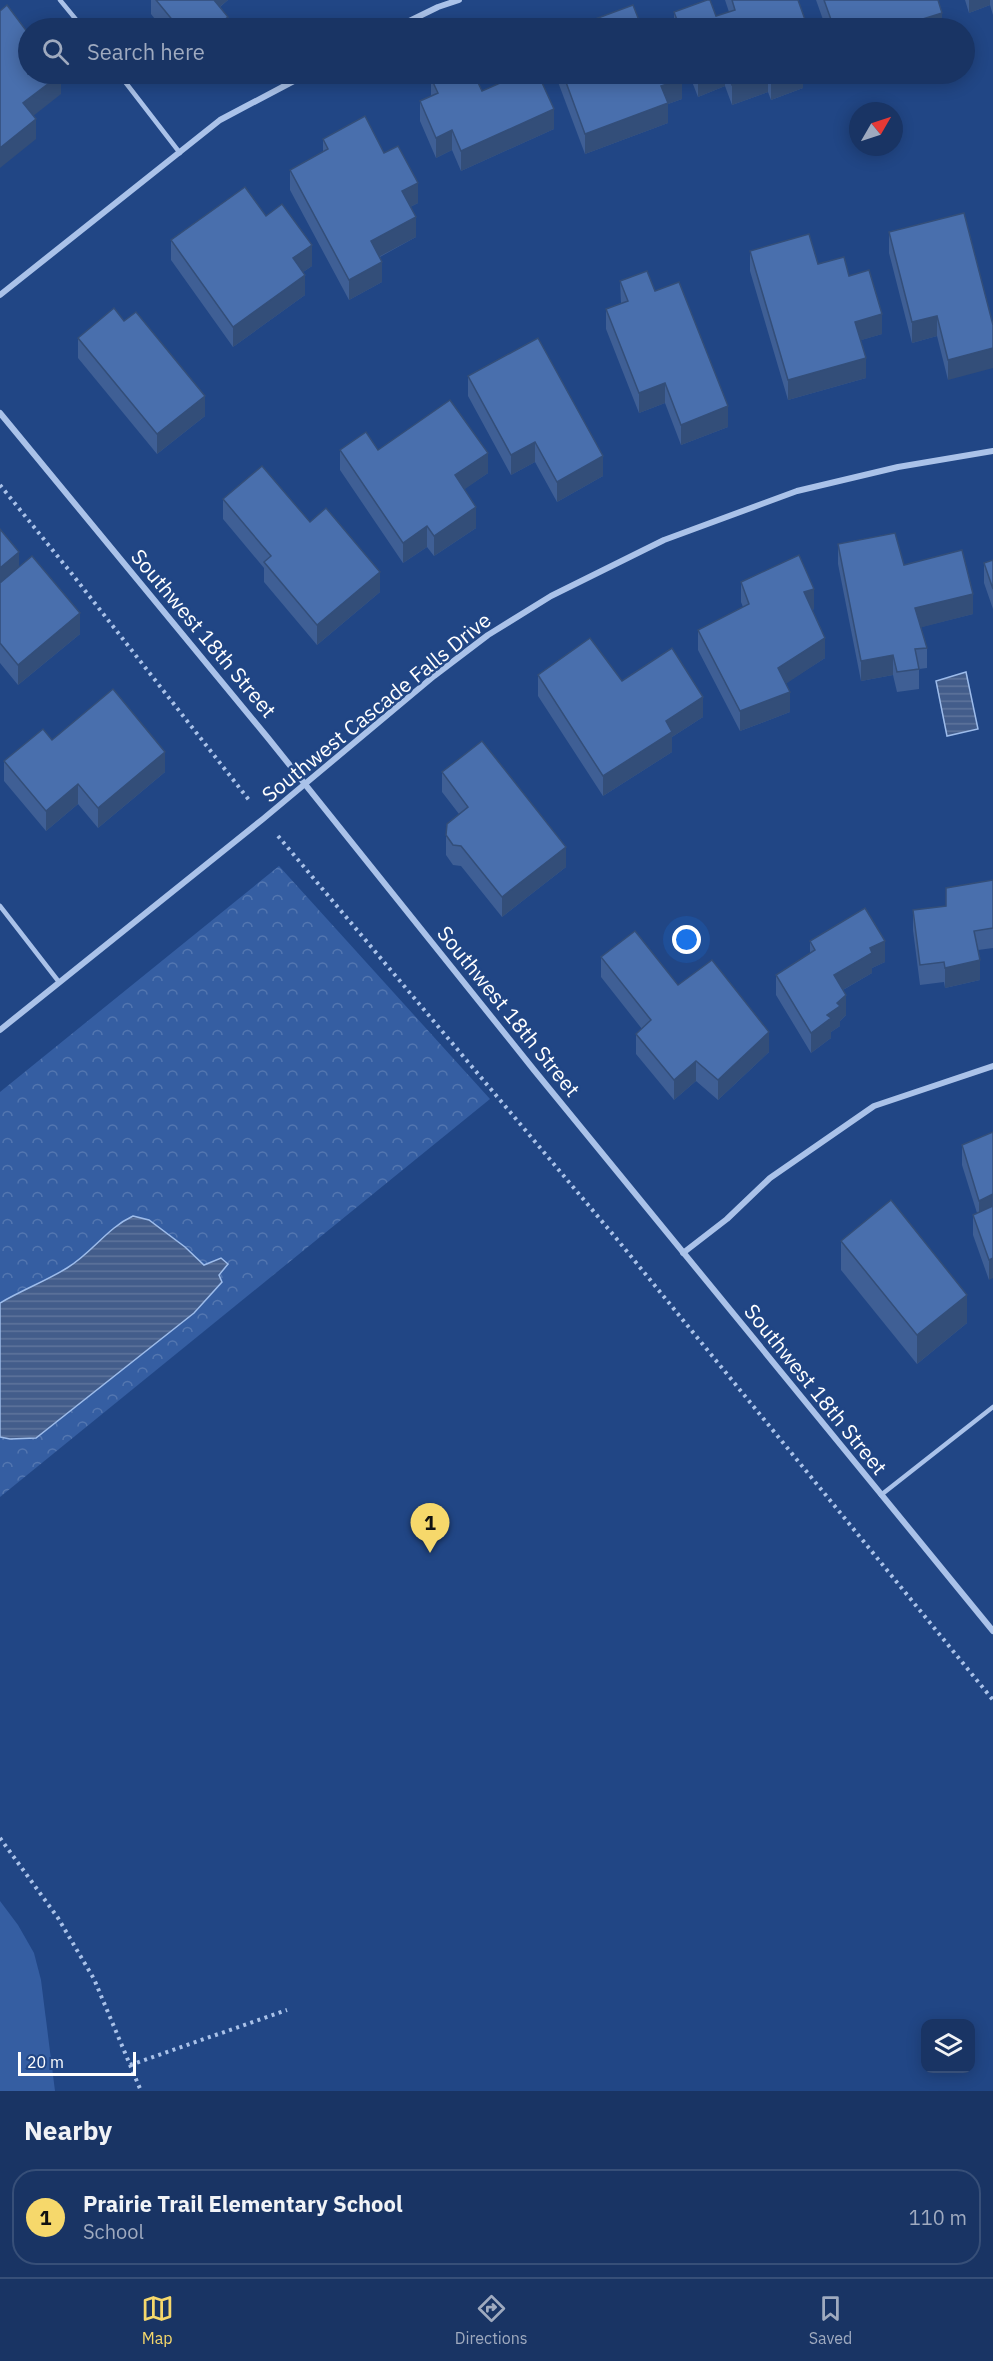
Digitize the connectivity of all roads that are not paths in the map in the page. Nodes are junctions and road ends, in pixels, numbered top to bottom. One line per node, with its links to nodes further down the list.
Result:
1 (60, 0): 4 (lane)
2 (459, 0): 3 (street)
3 (437, 3): 5 (street)
4 (75, 18)
5 (412, 18)
6 (127, 84): 8 (lane)
7 (288, 84): 8 (street)
8 (180, 153): 9 (street)
9 (0, 295)
10 (0, 413): 12 (street, Southwest 18th Street)
11 (993, 451): 12 (street, Southwest Cascade Falls Drive)
12 (306, 784): 14 (street, Southwest Cascade Falls Drive); 17 (street, Southwest 18th Street)
13 (0, 906): 14 (lane)
14 (59, 982): 15 (street, Southwest Cascade Falls Drive)
15 (0, 1030)
16 (993, 1066): 17 (street)
17 (683, 1252): 19 (street, Southwest 18th Street)
18 (993, 1407): 19 (lane)
19 (881, 1495): 20 (street, Southwest 18th Street)
20 (993, 1631)

